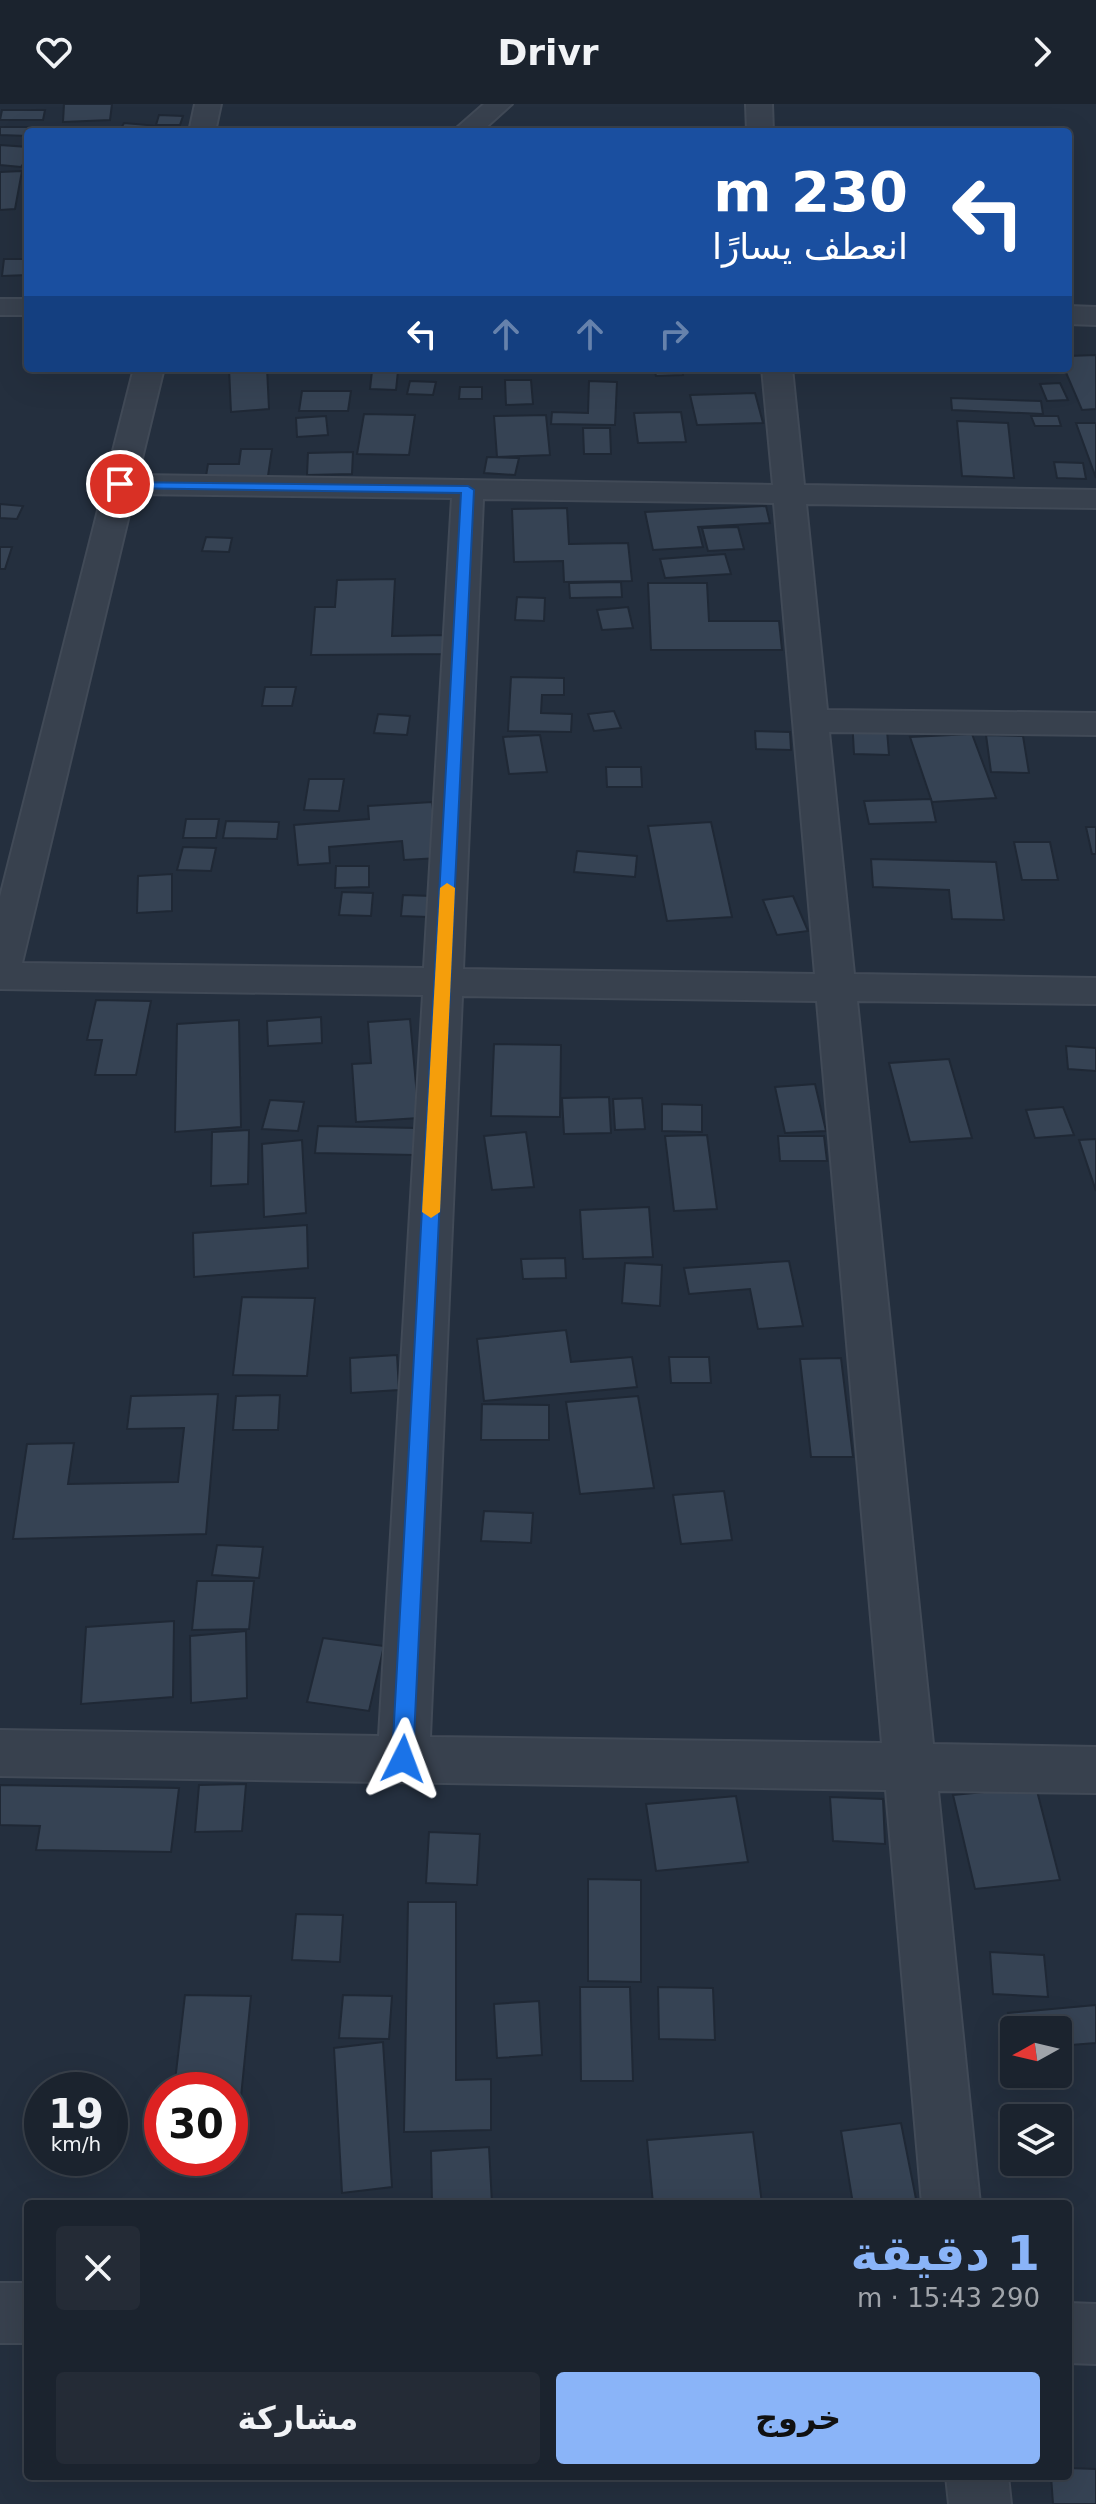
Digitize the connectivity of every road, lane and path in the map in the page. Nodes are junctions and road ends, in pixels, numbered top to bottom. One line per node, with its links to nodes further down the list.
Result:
1 (208, 104): 4 (street)
2 (499, 104): 5 (street)
3 (759, 104): 6 (street)
4 (203, 128)
5 (470, 128)
6 (760, 128)
7 (0, 307): 8 (street)
8 (24, 307)
9 (1072, 315): 10 (street)
10 (1096, 316)
11 (148, 372): 13 (street)
12 (777, 372): 15 (street)
13 (120, 484): 14 (street); 19 (street)
14 (468, 490): 15 (street); 20 (street)
15 (789, 495): 16 (street); 17 (street)
16 (1096, 499)
17 (811, 721): 18 (street); 21 (street)
18 (1096, 724)
19 (0, 975): 20 (street)
20 (442, 983): 21 (street); 24 (street)
21 (836, 988): 22 (street); 25 (street)
22 (1096, 991)
23 (0, 1753): 24 (street)
24 (403, 1759): 25 (street)
25 (910, 1767): 26 (street); 27 (street)
26 (1096, 1770)
27 (951, 2200)
28 (0, 2313): 29 (street)
29 (24, 2313)
30 (1072, 2333): 31 (street)
31 (1096, 2334)
32 (977, 2480): 33 (street)
33 (980, 2504)

